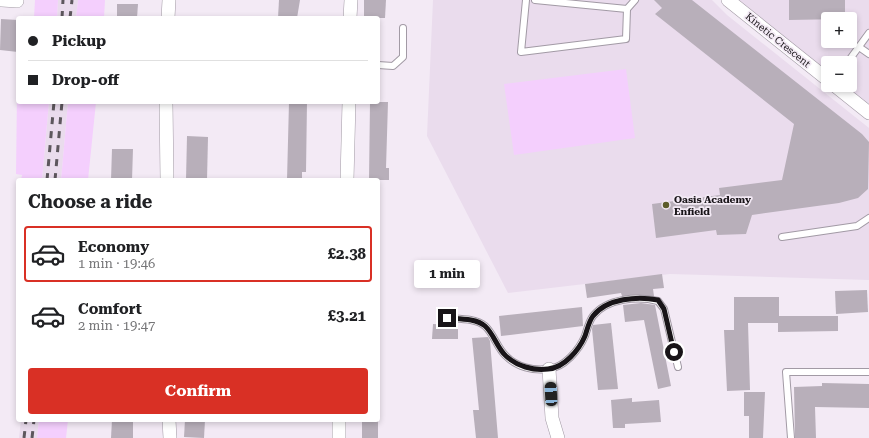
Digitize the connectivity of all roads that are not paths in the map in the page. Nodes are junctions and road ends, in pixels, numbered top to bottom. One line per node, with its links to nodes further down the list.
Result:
1 (2, 0): 8 (street)
2 (169, 0): 10 (street)
3 (351, 0): 11 (street)
4 (526, 0): 9 (lane)
5 (535, 0): 9 (lane)
6 (635, 0): 9 (lane)
7 (728, 0): 18 (street, Kinetic Crescent)
8 (17, 1)
9 (626, 9)
10 (168, 16)
11 (350, 16)
12 (403, 28): 17 (lane)
13 (869, 33): 14 (lane)
14 (859, 47): 15 (lane); 16 (lane)
15 (869, 54)
16 (852, 56)
17 (380, 65)
18 (821, 74)
19 (843, 92): 22 (street)
20 (166, 104): 23 (street)
21 (349, 104): 24 (street)
22 (869, 113)
23 (167, 178)
24 (347, 178)
25 (869, 218): 26 (lane)
26 (782, 237)
27 (447, 318): 29 (lane)
28 (678, 367): 29 (lane)
29 (549, 369): 35 (street)
30 (869, 372): 36 (lane)
31 (170, 422): 33 (street)
32 (339, 422): 34 (street)
33 (170, 438)
34 (338, 438)
35 (558, 438)
36 (791, 438)

